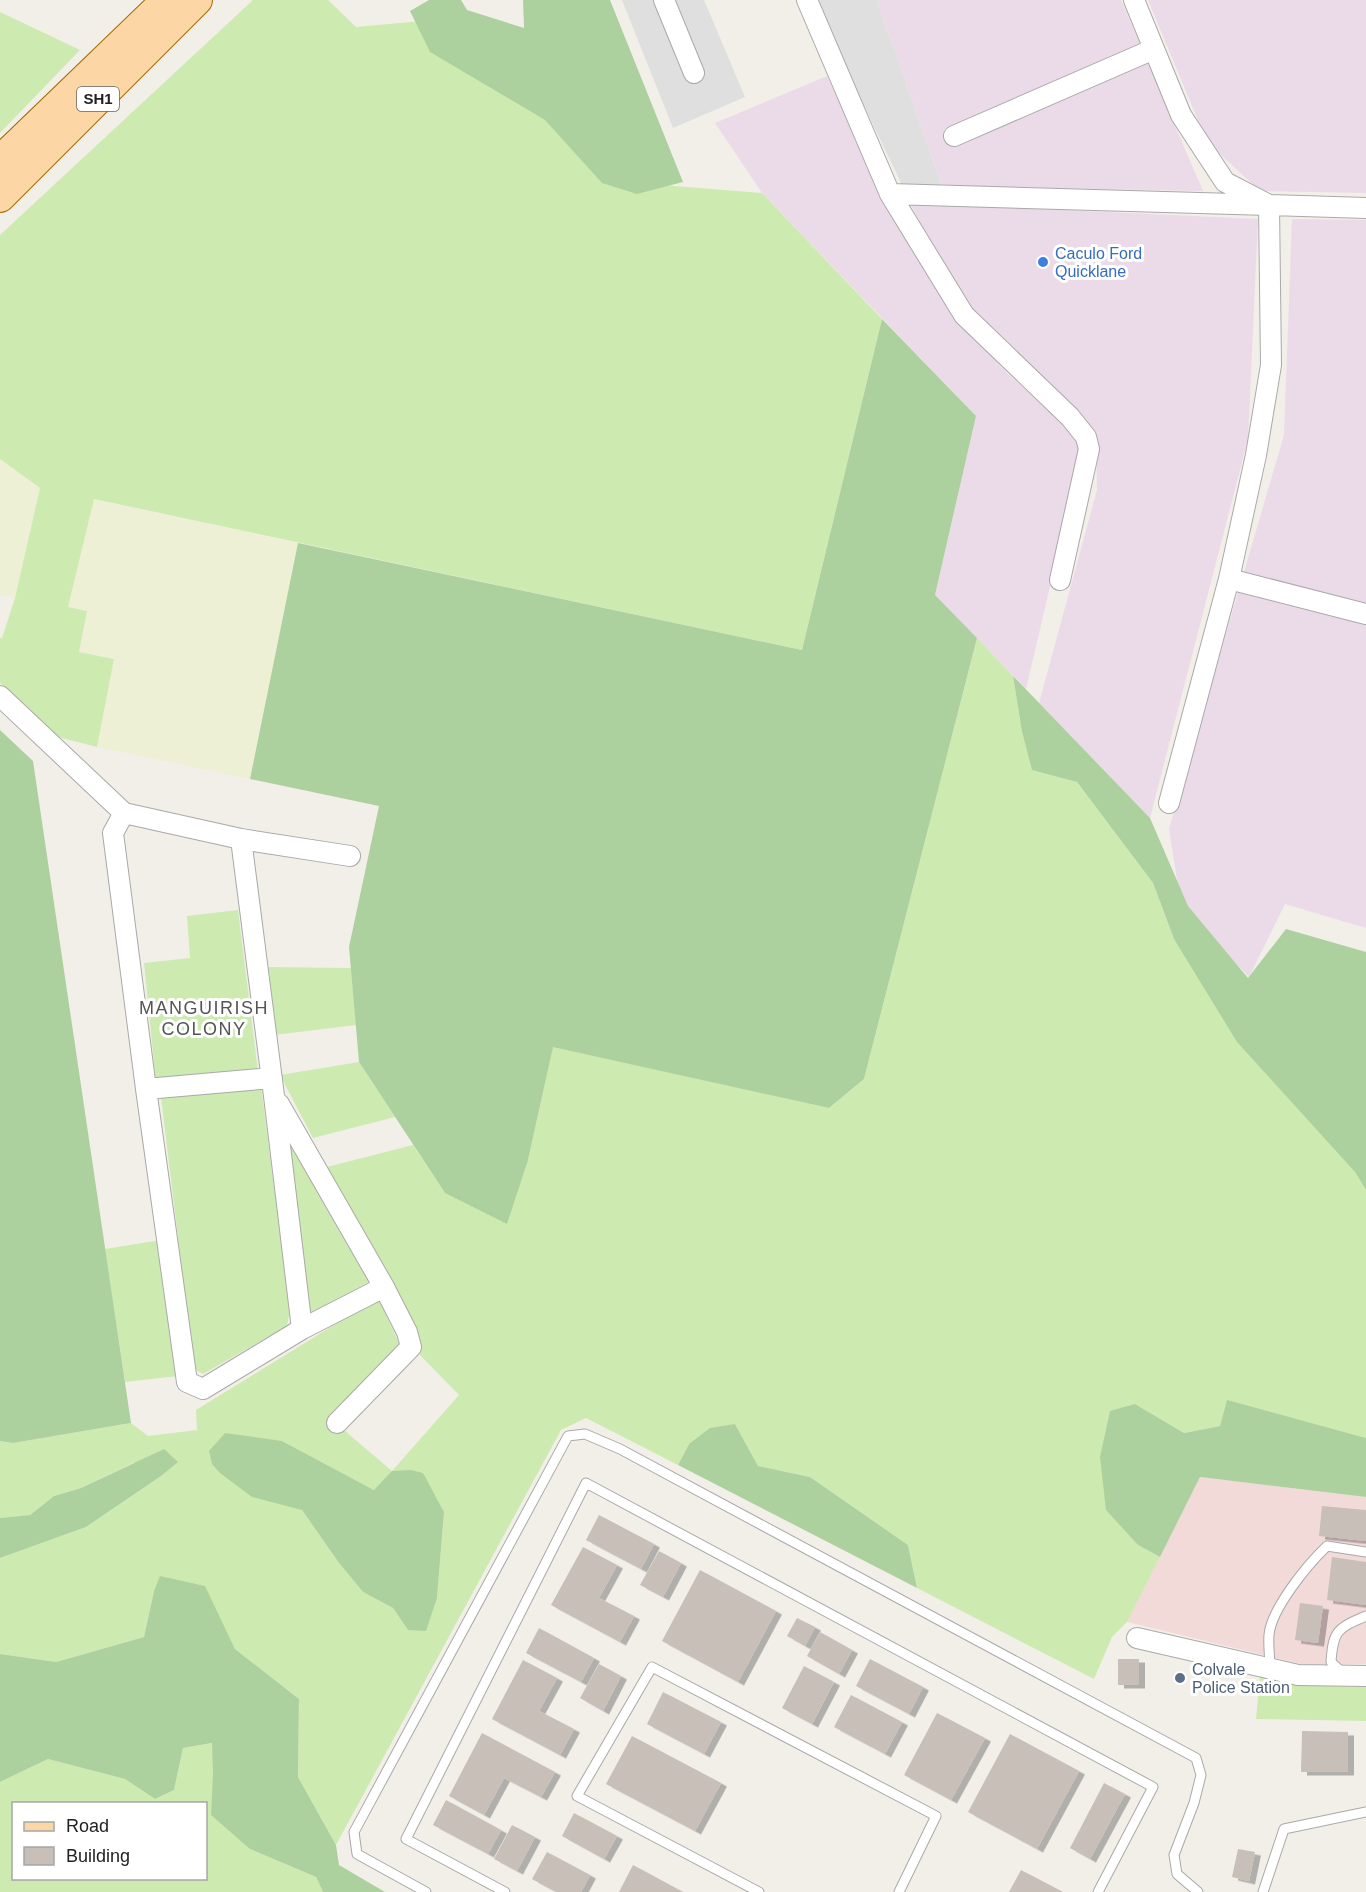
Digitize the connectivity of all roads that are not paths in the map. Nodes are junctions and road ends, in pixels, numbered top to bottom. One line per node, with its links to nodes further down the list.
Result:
1 (167, 0): 9 (main road, SH1)
2 (197, 0): 11 (main road, SH1)
3 (664, 0): 7 (street)
4 (807, 0): 10 (street)
5 (1134, 0): 6 (street)
6 (1154, 49): 8 (street); 12 (street)
7 (694, 73)
8 (954, 136)
9 (0, 161)
10 (890, 194): 12 (street); 14 (street)
11 (0, 197)
12 (1269, 205): 13 (street); 15 (street)
13 (1366, 208)
14 (1060, 579)
15 (1229, 579): 16 (street); 18 (street)
16 (1366, 614)
17 (0, 696): 19 (street)
18 (1169, 803)
19 (124, 813): 20 (street); 23 (street)
20 (241, 839): 21 (street); 22 (street)
21 (350, 856)
22 (273, 1087): 23 (street); 24 (street); 25 (street)
23 (146, 1089): 25 (street)
24 (384, 1287): 25 (street); 26 (street)
25 (302, 1329)
26 (337, 1423)
27 (1366, 1552): 30 (lane)
28 (1366, 1616): 31 (lane)
29 (1137, 1638): 30 (street)
30 (1270, 1669): 31 (street)
31 (1345, 1676): 32 (street)
32 (1366, 1676)
33 (1366, 1812): 40 (lane)
34 (426, 1892): 39 (lane)
35 (505, 1892): 38 (lane)
36 (759, 1892): 37 (lane)
37 (899, 1892)
38 (1098, 1892)
39 (1198, 1892)
40 (1263, 1892)

